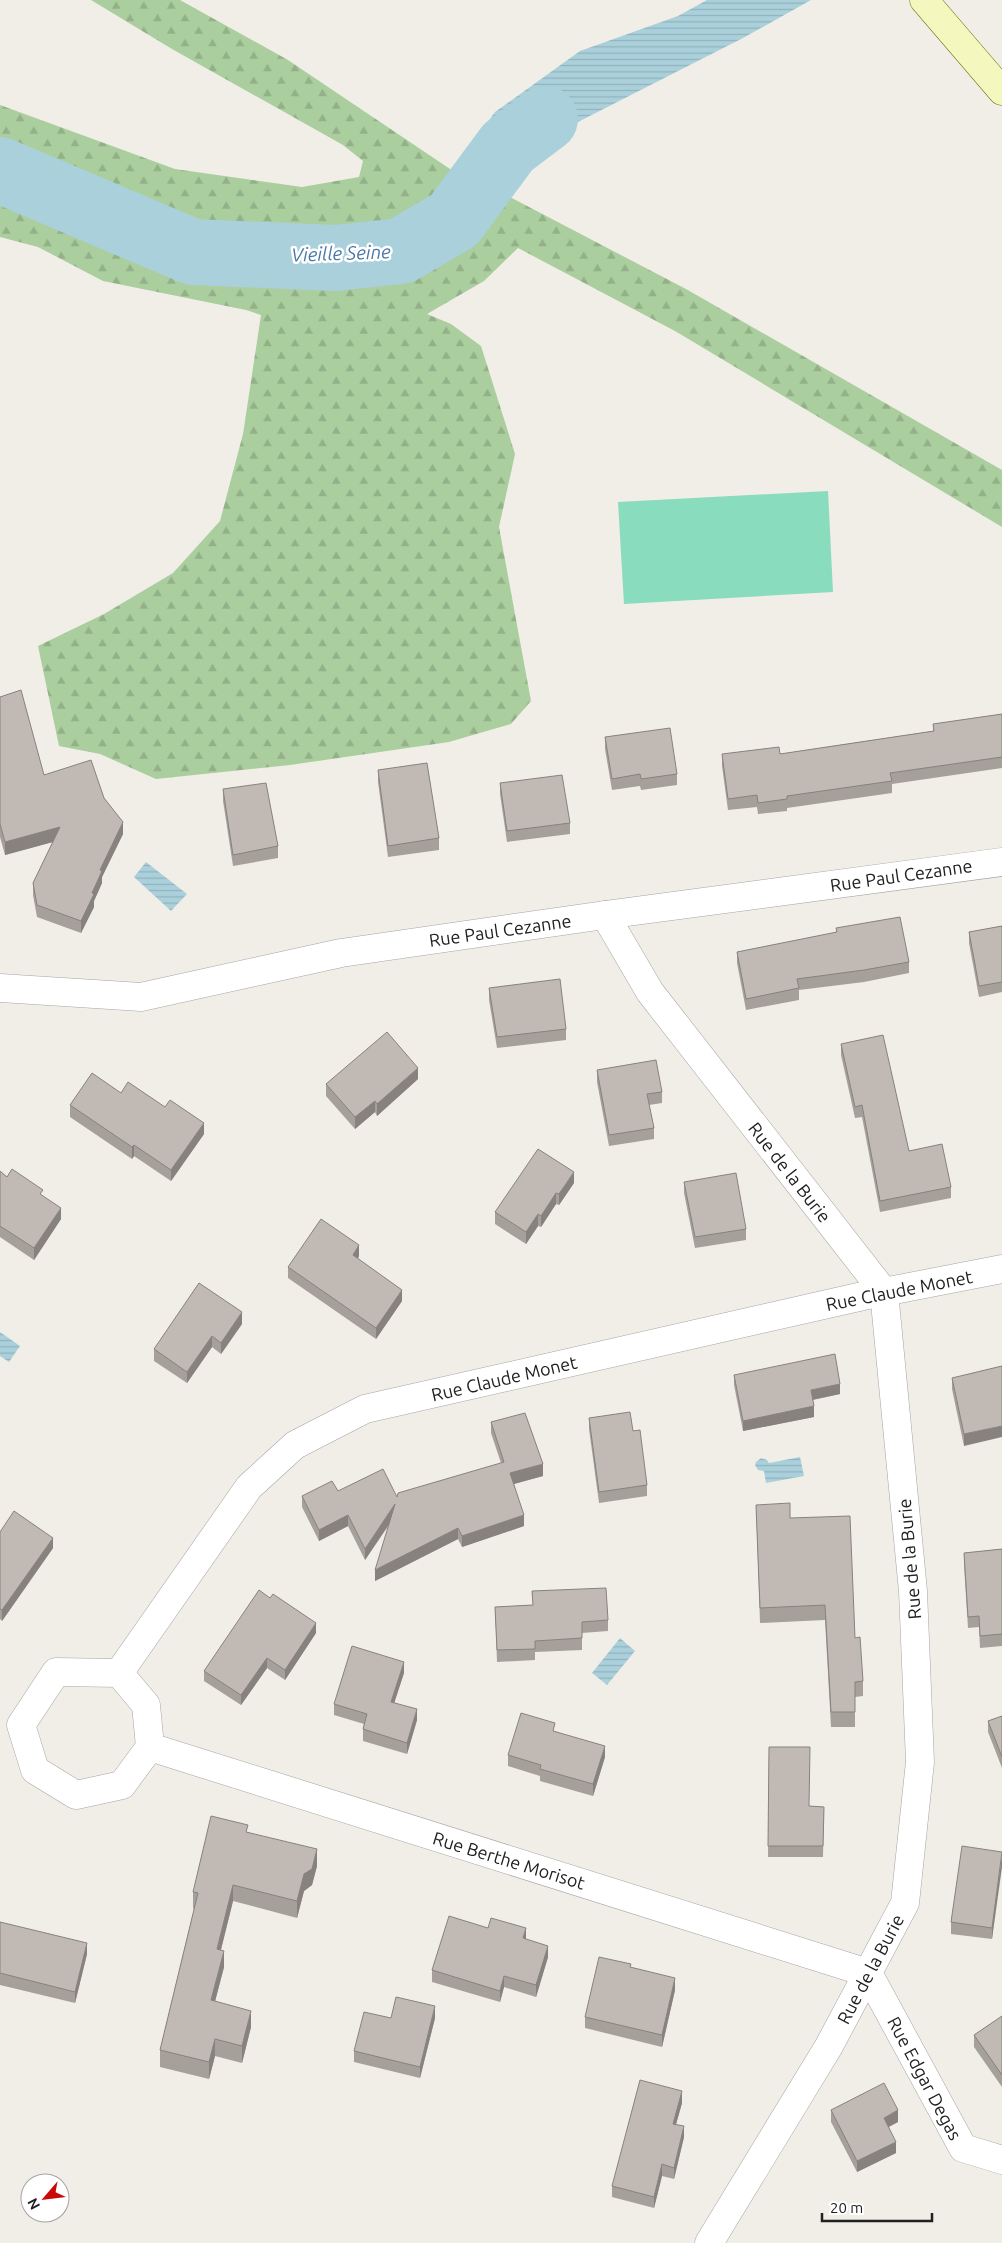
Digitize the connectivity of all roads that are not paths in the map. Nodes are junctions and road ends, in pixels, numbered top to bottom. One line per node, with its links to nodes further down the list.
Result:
1 (924, 0): 2 (street)
2 (1002, 91)
3 (1002, 862): 4 (street, Rue Paul Cezanne)
4 (605, 915): 5 (street, Rue Paul Cezanne); 7 (street, Rue de la Burie)
5 (0, 988)
6 (1002, 1269): 7 (street, Rue Claude Monet)
7 (884, 1292): 8 (street, Rue Claude Monet); 11 (street, Rue de la Burie)
8 (119, 1673): 9 (street); 10 (street)
9 (10, 1724): 10 (street)
10 (150, 1747): 11 (street, Rue Berthe Morisot)
11 (868, 1972): 12 (street, Rue Edgar Degas); 13 (street, Rue de la Burie)
12 (1002, 2160)
13 (709, 2243)

